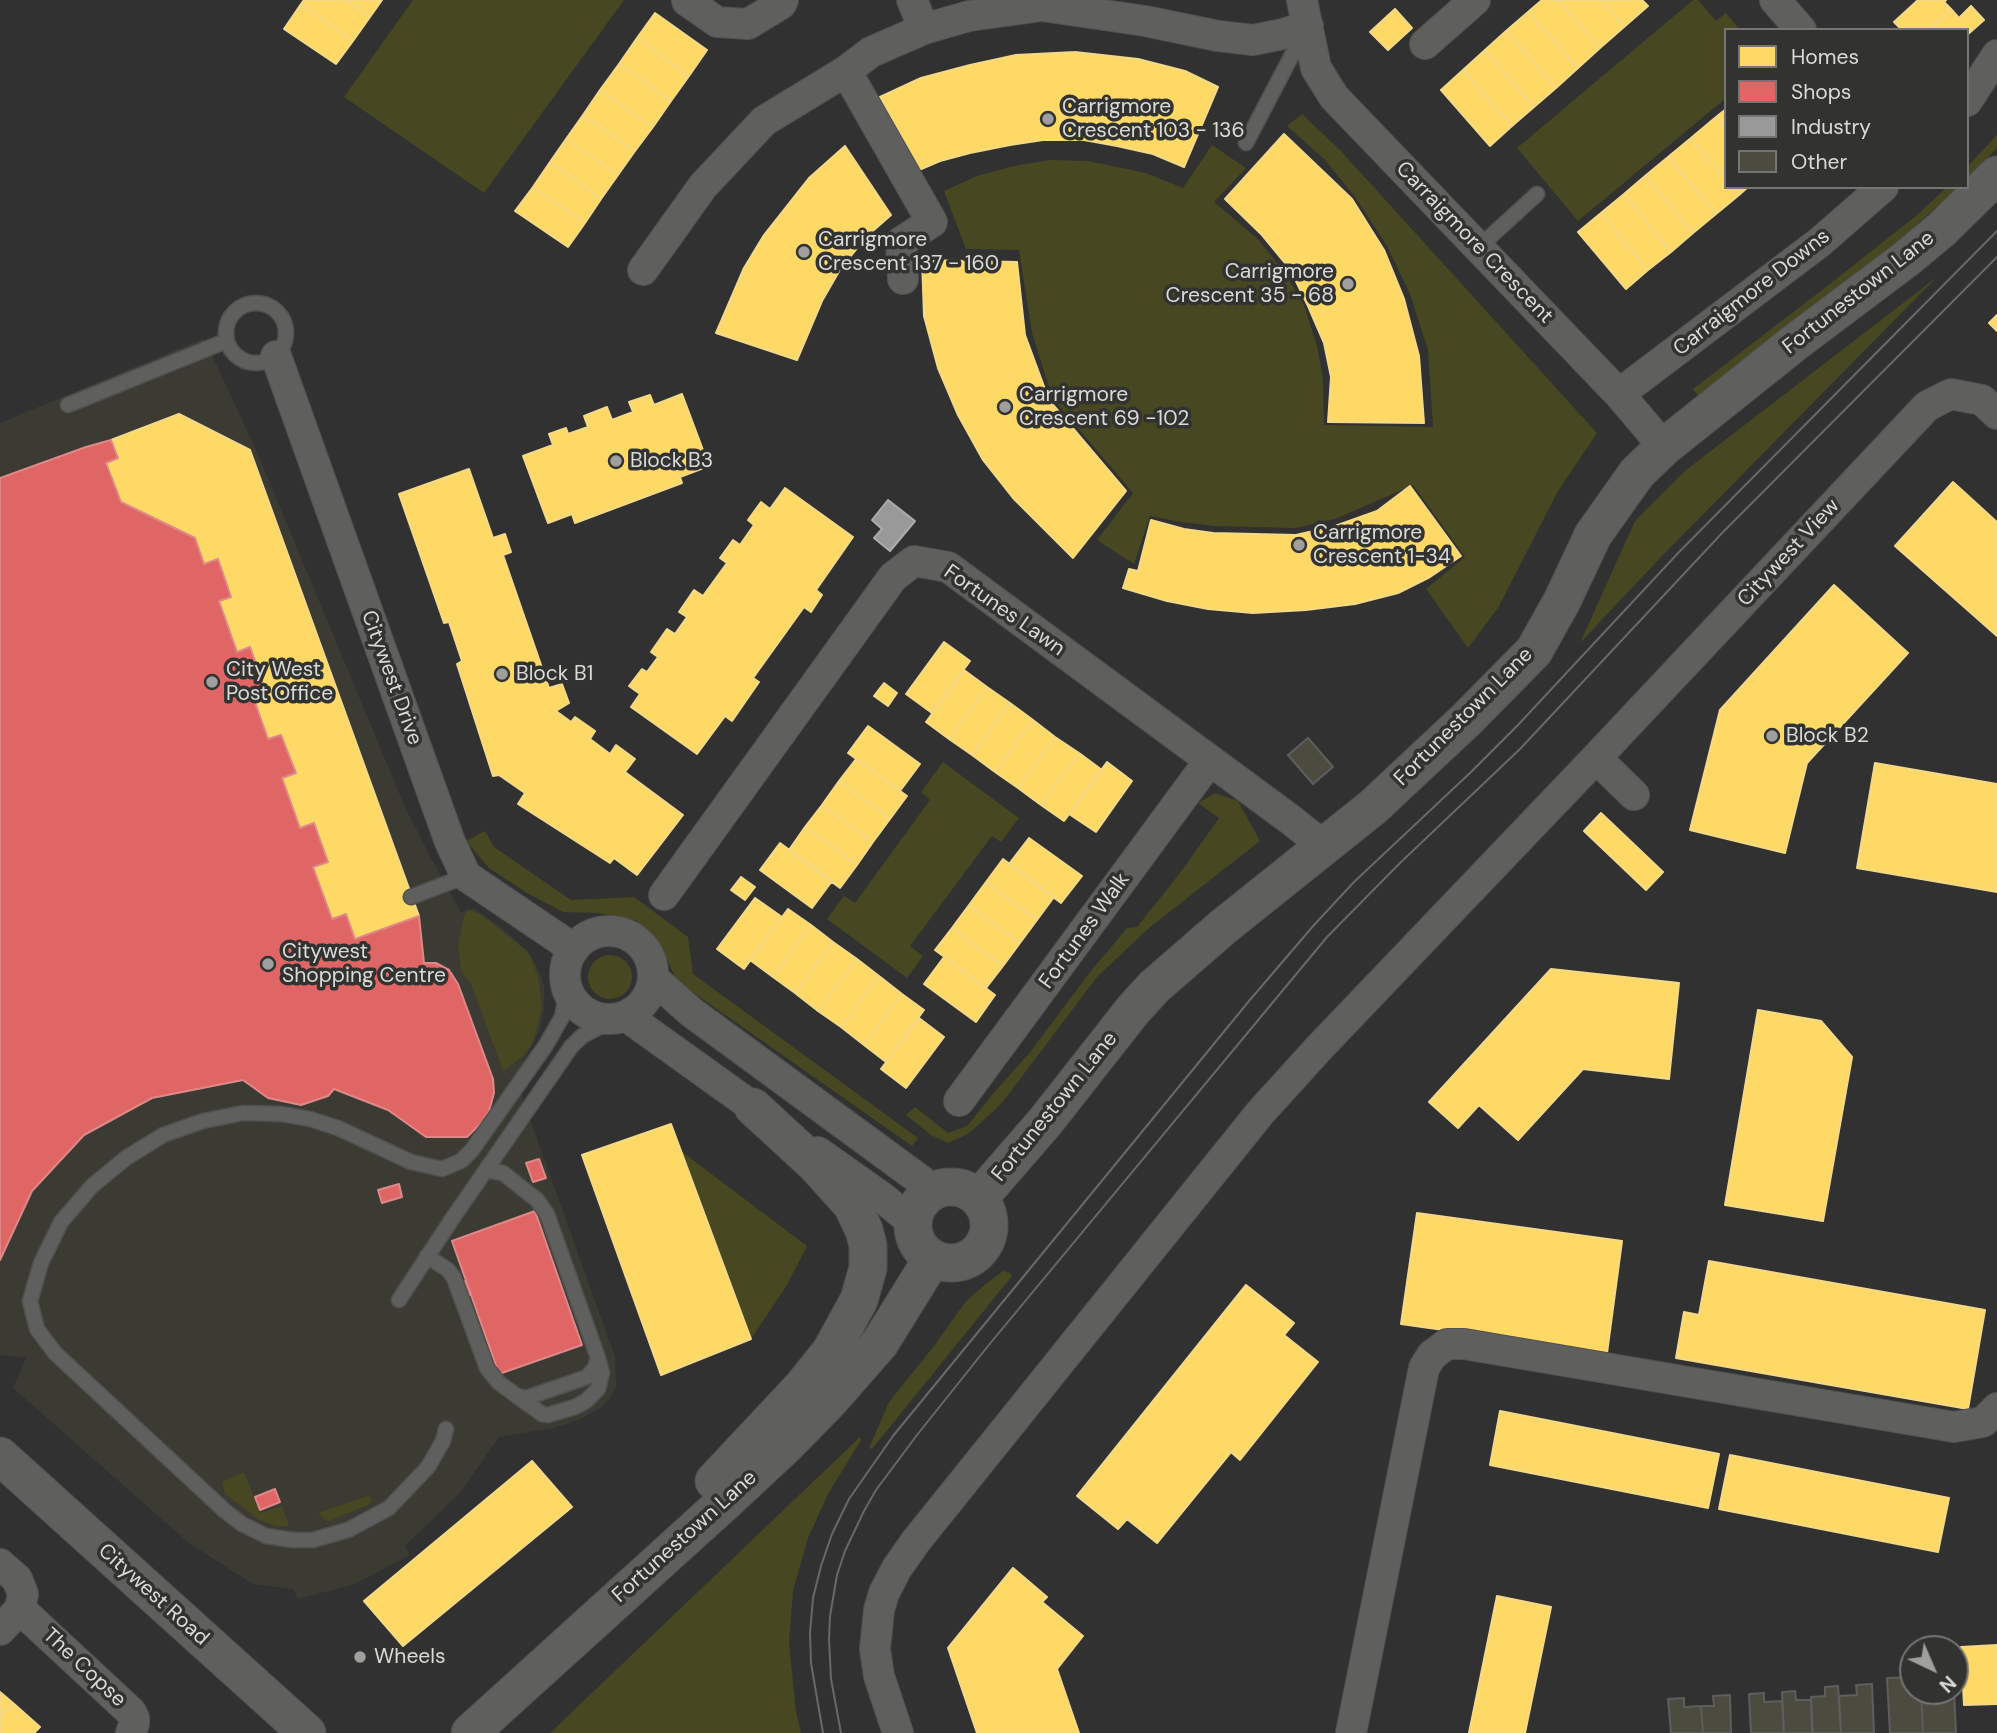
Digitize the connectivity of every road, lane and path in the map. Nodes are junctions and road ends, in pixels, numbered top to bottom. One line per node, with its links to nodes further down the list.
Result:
1 (783, 0): 5 (street)
2 (912, 0): 8 (street)
3 (1475, 0): 9 (street)
4 (1775, 0): 7 (street)
5 (687, 1)
6 (1305, 13): 8 (street); 13 (lane); 17 (street, Carraigmore Crescent)
7 (1799, 28)
8 (924, 29): 11 (street)
9 (1425, 44)
10 (1997, 55): 12 (street)
11 (846, 71): 18 (street); 19 (street)
12 (1969, 98)
13 (1246, 143)
14 (1997, 175): 25 (street, Fortunestown Lane)
15 (1881, 189): 22 (street, Carraigmore Downs)
16 (1537, 194): 17 (lane)
17 (1479, 247): 22 (street, Carraigmore Crescent)
18 (643, 270)
19 (903, 279)
20 (226, 341): 21 (lane); 21 (lane); 23 (lane)
21 (276, 356): 30 (street, Citywest Drive)
22 (1619, 394): 25 (street, Carraigmore Crescent)
23 (68, 405)
24 (1997, 414): 26 (street, Citywest View)
25 (1664, 447): 29 (street, Fortunestown Lane)
26 (1596, 758): 28 (street); 57 (street, Citywest View)
27 (1210, 761): 29 (street, Fortunes Lawn); 31 (street, Fortunes Lawn); 37 (street, Fortunes Walk)
28 (1634, 795)
29 (1325, 847): 41 (street, Fortunestown Lane)
30 (466, 876): 32 (lane); 33 (street)
31 (664, 895)
32 (411, 897)
33 (574, 949): 34 (street); 35 (street)
34 (654, 979): 36 (street); 40 (street)
35 (567, 991): 36 (street); 49 (lane)
36 (620, 1018): 38 (street); 39 (lane)
37 (959, 1101)
38 (753, 1107): 42 (street); 52 (street)
39 (487, 1168): 43 (lane); 46 (lane)
40 (934, 1191): 41 (street, Fortunestown Lane); 42 (street)
41 (979, 1198): 44 (street, Fortunestown Lane)
42 (913, 1223): 44 (street)
43 (427, 1256): 45 (lane); 47 (lane)
44 (932, 1259): 52 (street, Fortunestown Lane)
45 (399, 1300)
46 (598, 1358): 47 (lane); 47 (lane)
47 (517, 1396)
48 (1997, 1408): 58 (street)
49 (446, 1429)
50 (0, 1456): 55 (street, Citywest Road)
51 (0, 1564): 53 (street, The Copse)
52 (640, 1579): 56 (street, Fortunestown Lane)
53 (10, 1620): 54 (street, The Copse)
54 (131, 1733)
55 (307, 1733)
56 (470, 1733)
57 (898, 1733)
58 (1351, 1733)

